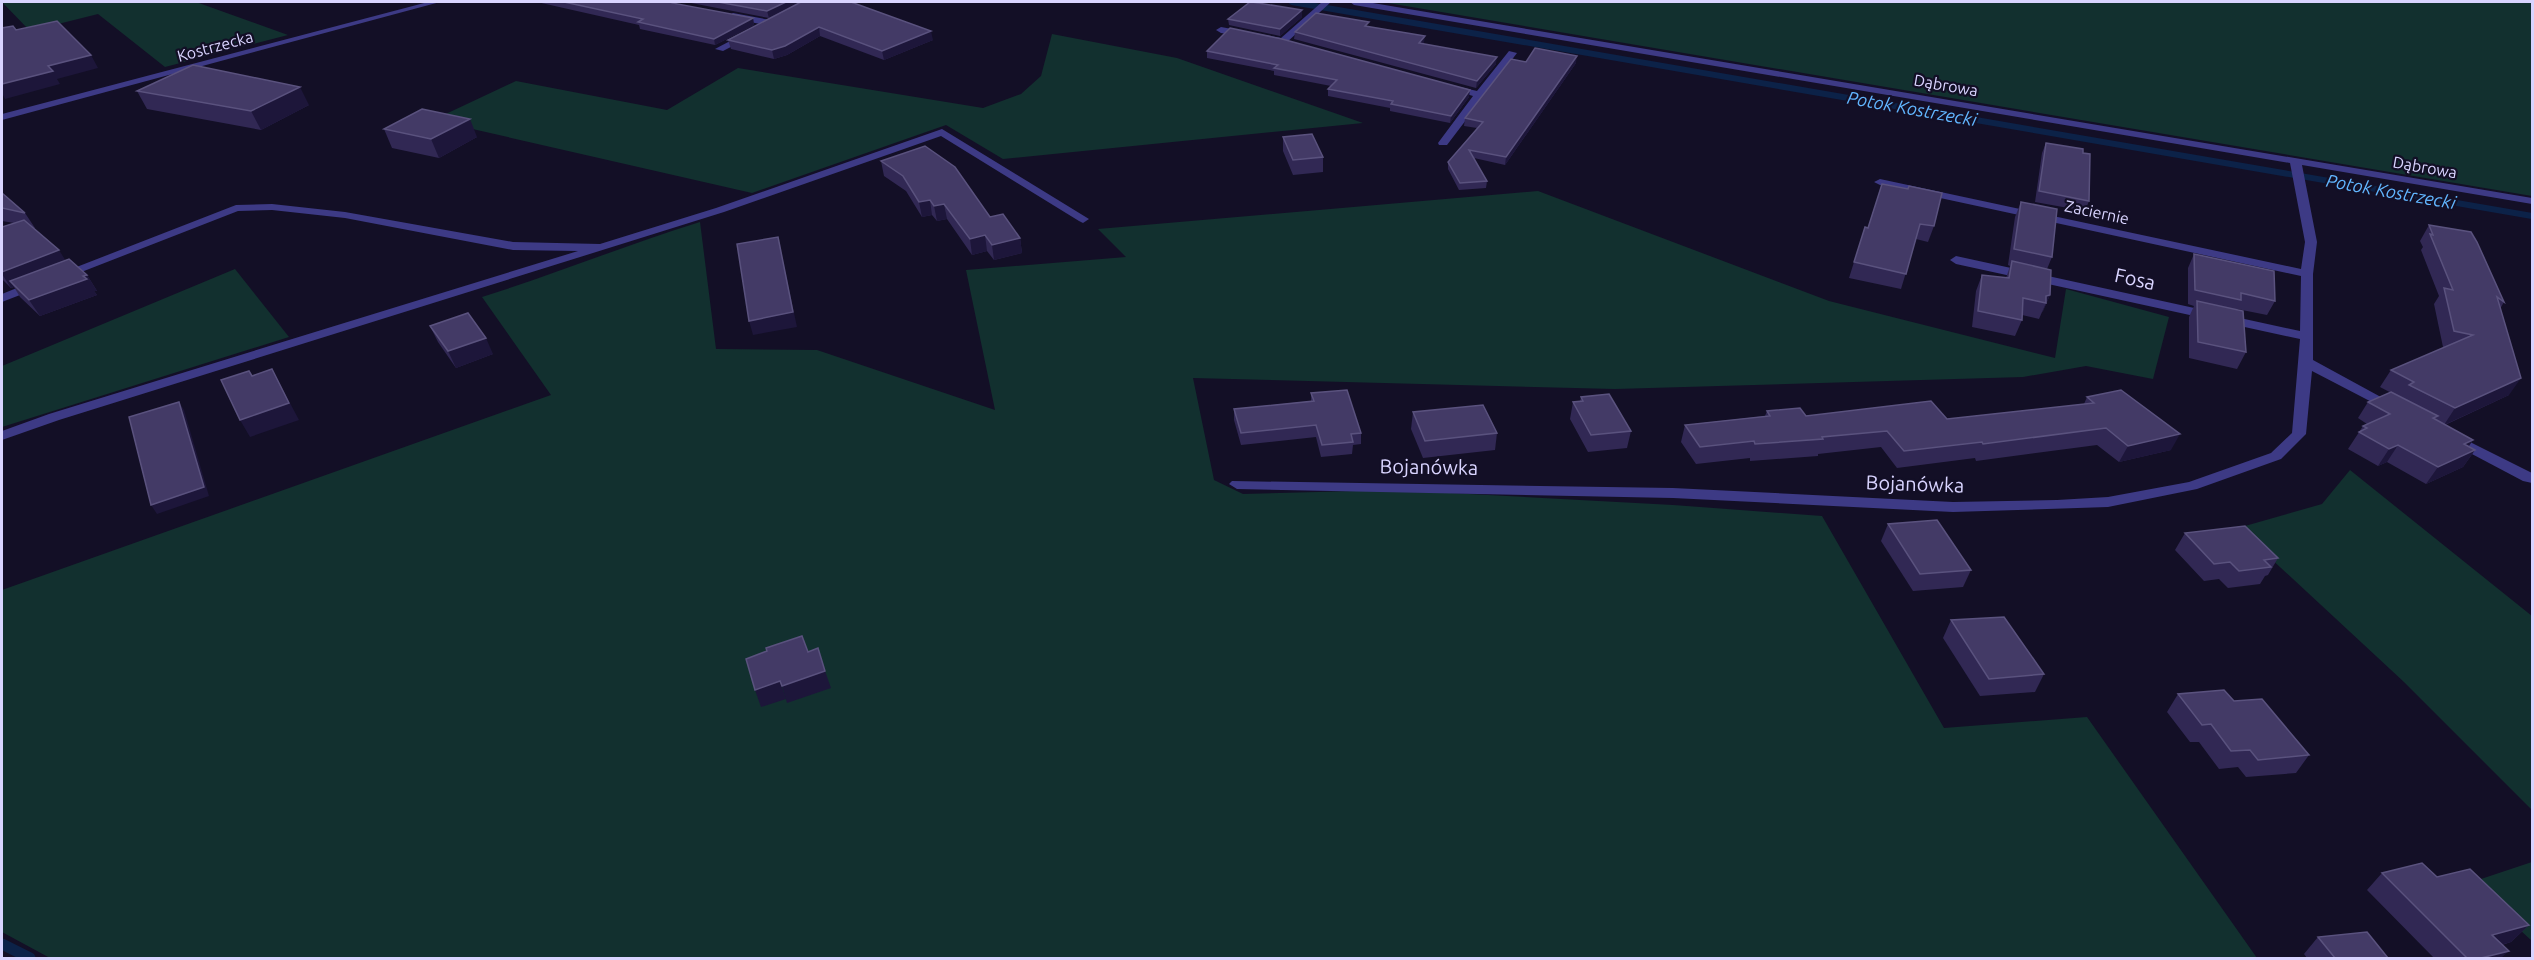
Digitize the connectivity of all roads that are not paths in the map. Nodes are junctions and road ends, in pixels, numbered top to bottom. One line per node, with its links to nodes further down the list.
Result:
1 (436, 2): 12 (street, Kostrzecka)
2 (1327, 2): 7 (street)
3 (1354, 2): 14 (street, Dąbrowa)
4 (724, 14): 6 (street)
5 (780, 18): 6 (street)
6 (770, 23): 8 (street)
7 (1221, 30)
8 (720, 49)
9 (1512, 53): 11 (street)
10 (1445, 85): 11 (street)
11 (1479, 95): 13 (street)
12 (2, 117)
13 (1443, 143)
14 (2297, 170): 16 (street, Dąbrowa); 20 (street, Bojanówka)
15 (1880, 182): 20 (street, Zaciernie)
16 (2532, 201)
17 (1083, 219): 18 (street)
18 (601, 248): 21 (street); 26 (street)
19 (1956, 260): 22 (street, Fosa)
20 (2307, 274): 22 (street, Bojanówka)
21 (2, 298)
22 (2306, 336): 23 (street, Bojanówka)
23 (2306, 362): 24 (street); 28 (street, Bojanówka)
24 (2412, 417)
25 (2443, 434): 27 (street)
26 (2, 436)
27 (2532, 477)
28 (1237, 484)

